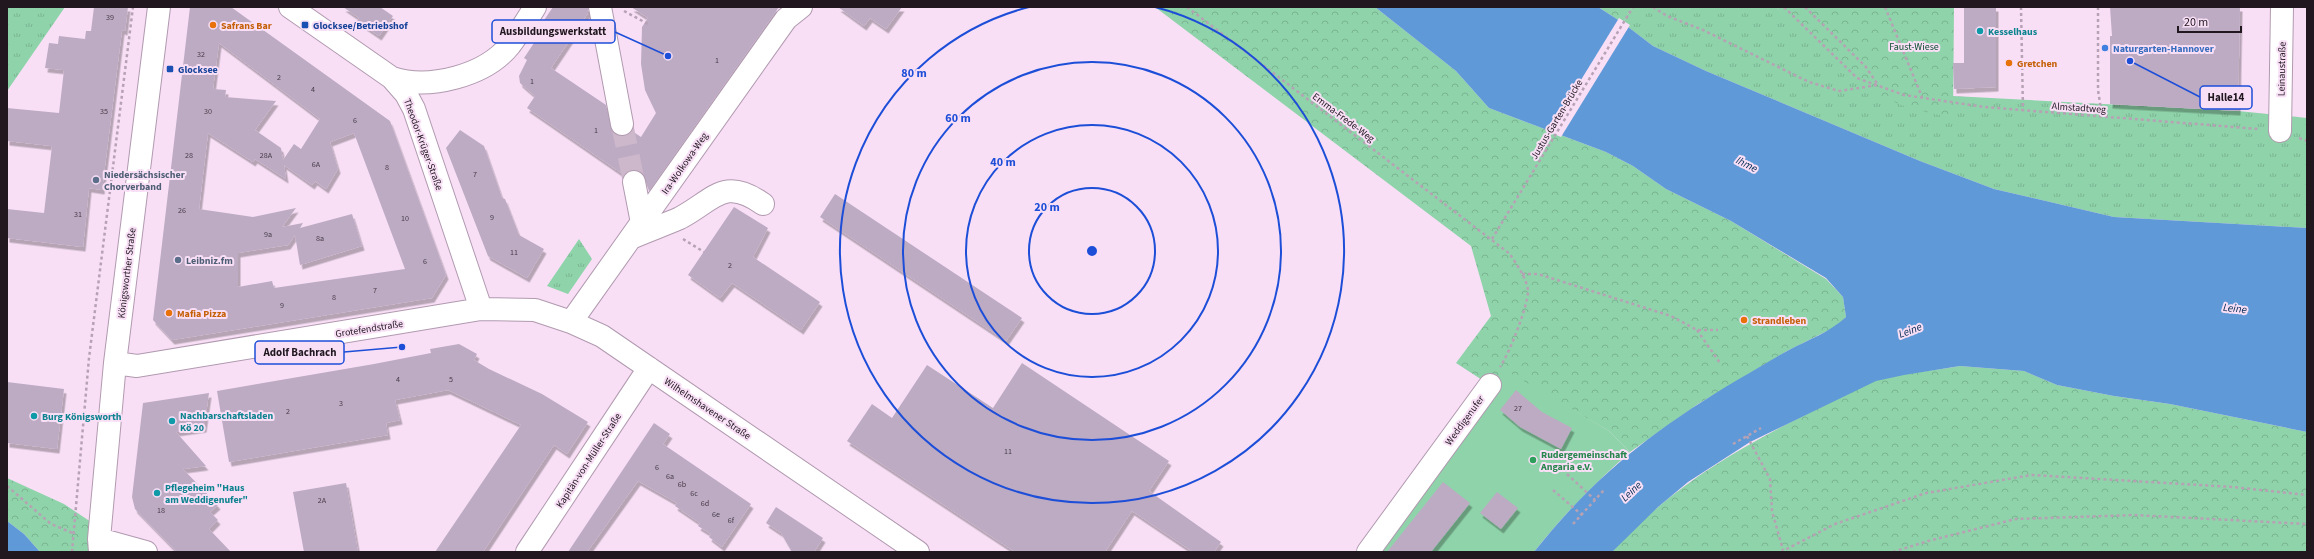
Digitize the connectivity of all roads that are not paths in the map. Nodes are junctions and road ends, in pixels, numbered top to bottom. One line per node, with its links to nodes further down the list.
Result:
1 (159, 7): 15 (street, Königsworther Straße)
2 (290, 7): 7 (street, Theodor-Krüger-Straße)
3 (535, 7): 7 (street)
4 (600, 7): 8 (street)
5 (801, 7): 12 (street, Ira-Wolkowa-Weg)
6 (2282, 7): 9 (street, Leinaustraße)
7 (392, 78): 13 (street, Theodor-Krüger-Straße)
8 (622, 124)
9 (2280, 131)
10 (634, 182): 12 (street)
11 (763, 204): 12 (street)
12 (636, 230): 14 (street, Ira-Wolkowa-Weg)
13 (481, 309): 14 (street, Wilhelmshavener Straße); 15 (street, Grotefendstraße)
14 (571, 322): 16 (street, Wilhelmshavener Straße)
15 (115, 363): 18 (street, Königsworther Straße)
16 (649, 368): 20 (street, Kapitän-von-Müller-Straße); 21 (street, Wilhelmshavener Straße)
17 (1490, 385): 22 (street, Weddigenufer)
18 (97, 548): 19 (street)
19 (146, 552)
20 (527, 552)
21 (918, 552)
22 (1368, 552)

